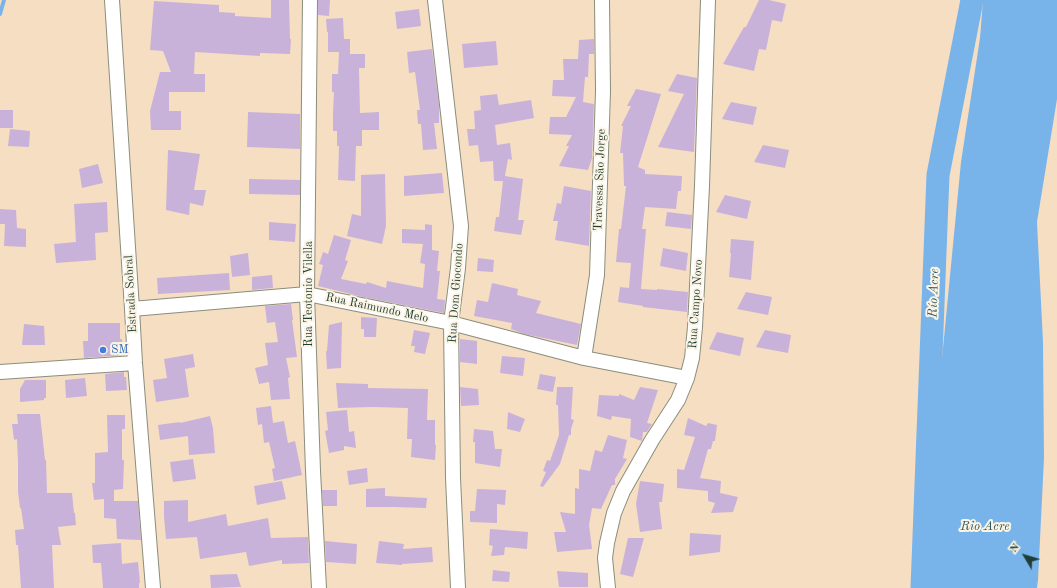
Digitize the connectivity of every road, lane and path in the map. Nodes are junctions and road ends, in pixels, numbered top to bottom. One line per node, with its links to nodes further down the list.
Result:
1 (112, 0): 7 (street, Estrada Sobral)
2 (310, 0): 6 (street, Rua Teotonio Vilella)
3 (435, 0): 8 (street, Rua Dom Giocondo)
4 (602, 0): 9 (street, Travessa São Jorge)
5 (708, 0): 12 (street, Rua Campo Novo)
6 (307, 294): 7 (street, Rua Raimundo Melo); 8 (street, Rua Raimundo Melo); 14 (street, Rua Teotonio Vilella)
7 (132, 309): 10 (street, Estrada Sobral)
8 (451, 324): 9 (street, Rua Raimundo Melo); 15 (street, Rua Dom Giocondo)
9 (584, 358): 12 (street, Rua Raimundo Melo)
10 (135, 363): 11 (street); 13 (street, Estrada Sobral)
11 (0, 372)
12 (687, 378): 16 (street, Rua Campo Novo)
13 (153, 588)
14 (319, 588)
15 (458, 588)
16 (608, 588)

